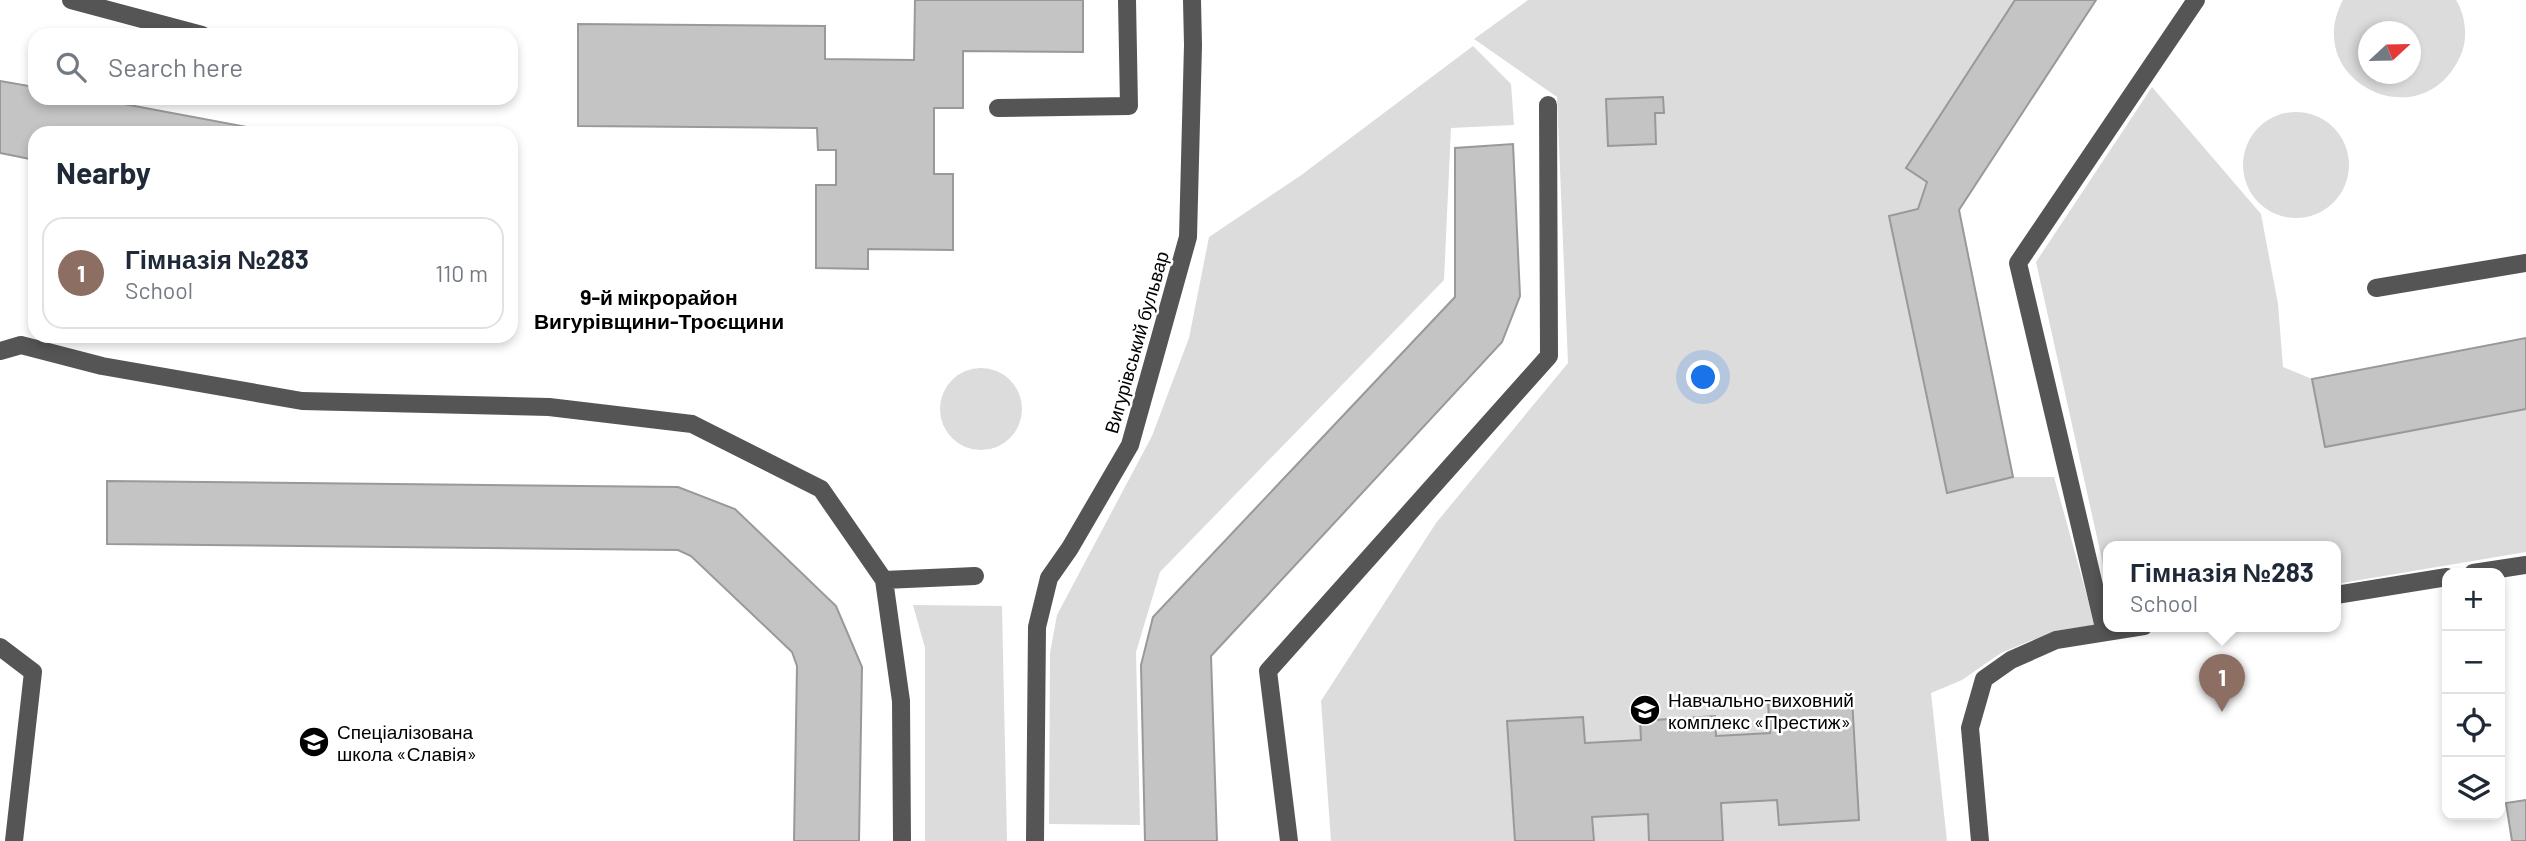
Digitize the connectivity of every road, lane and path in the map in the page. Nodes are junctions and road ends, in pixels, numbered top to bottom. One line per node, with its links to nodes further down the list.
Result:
1 (71, 0): 5 (street)
2 (1127, 0): 7 (street)
3 (1192, 0): 22 (street, Вигурівський бульвар)
4 (2196, 0): 17 (street)
5 (176, 28)
6 (1548, 105): 23 (street)
7 (998, 108)
8 (2526, 263): 9 (street)
9 (2376, 288)
10 (0, 351): 15 (street)
11 (2526, 565): 12 (street)
12 (2505, 568)
13 (975, 576): 15 (street)
14 (2442, 579): 16 (street)
15 (884, 580): 21 (street)
16 (2341, 594)
17 (2103, 624)
18 (2105, 632): 24 (street)
19 (0, 647): 20 (street)
20 (14, 841)
21 (902, 841)
22 (1035, 841)
23 (1289, 841)
24 (1980, 841)

